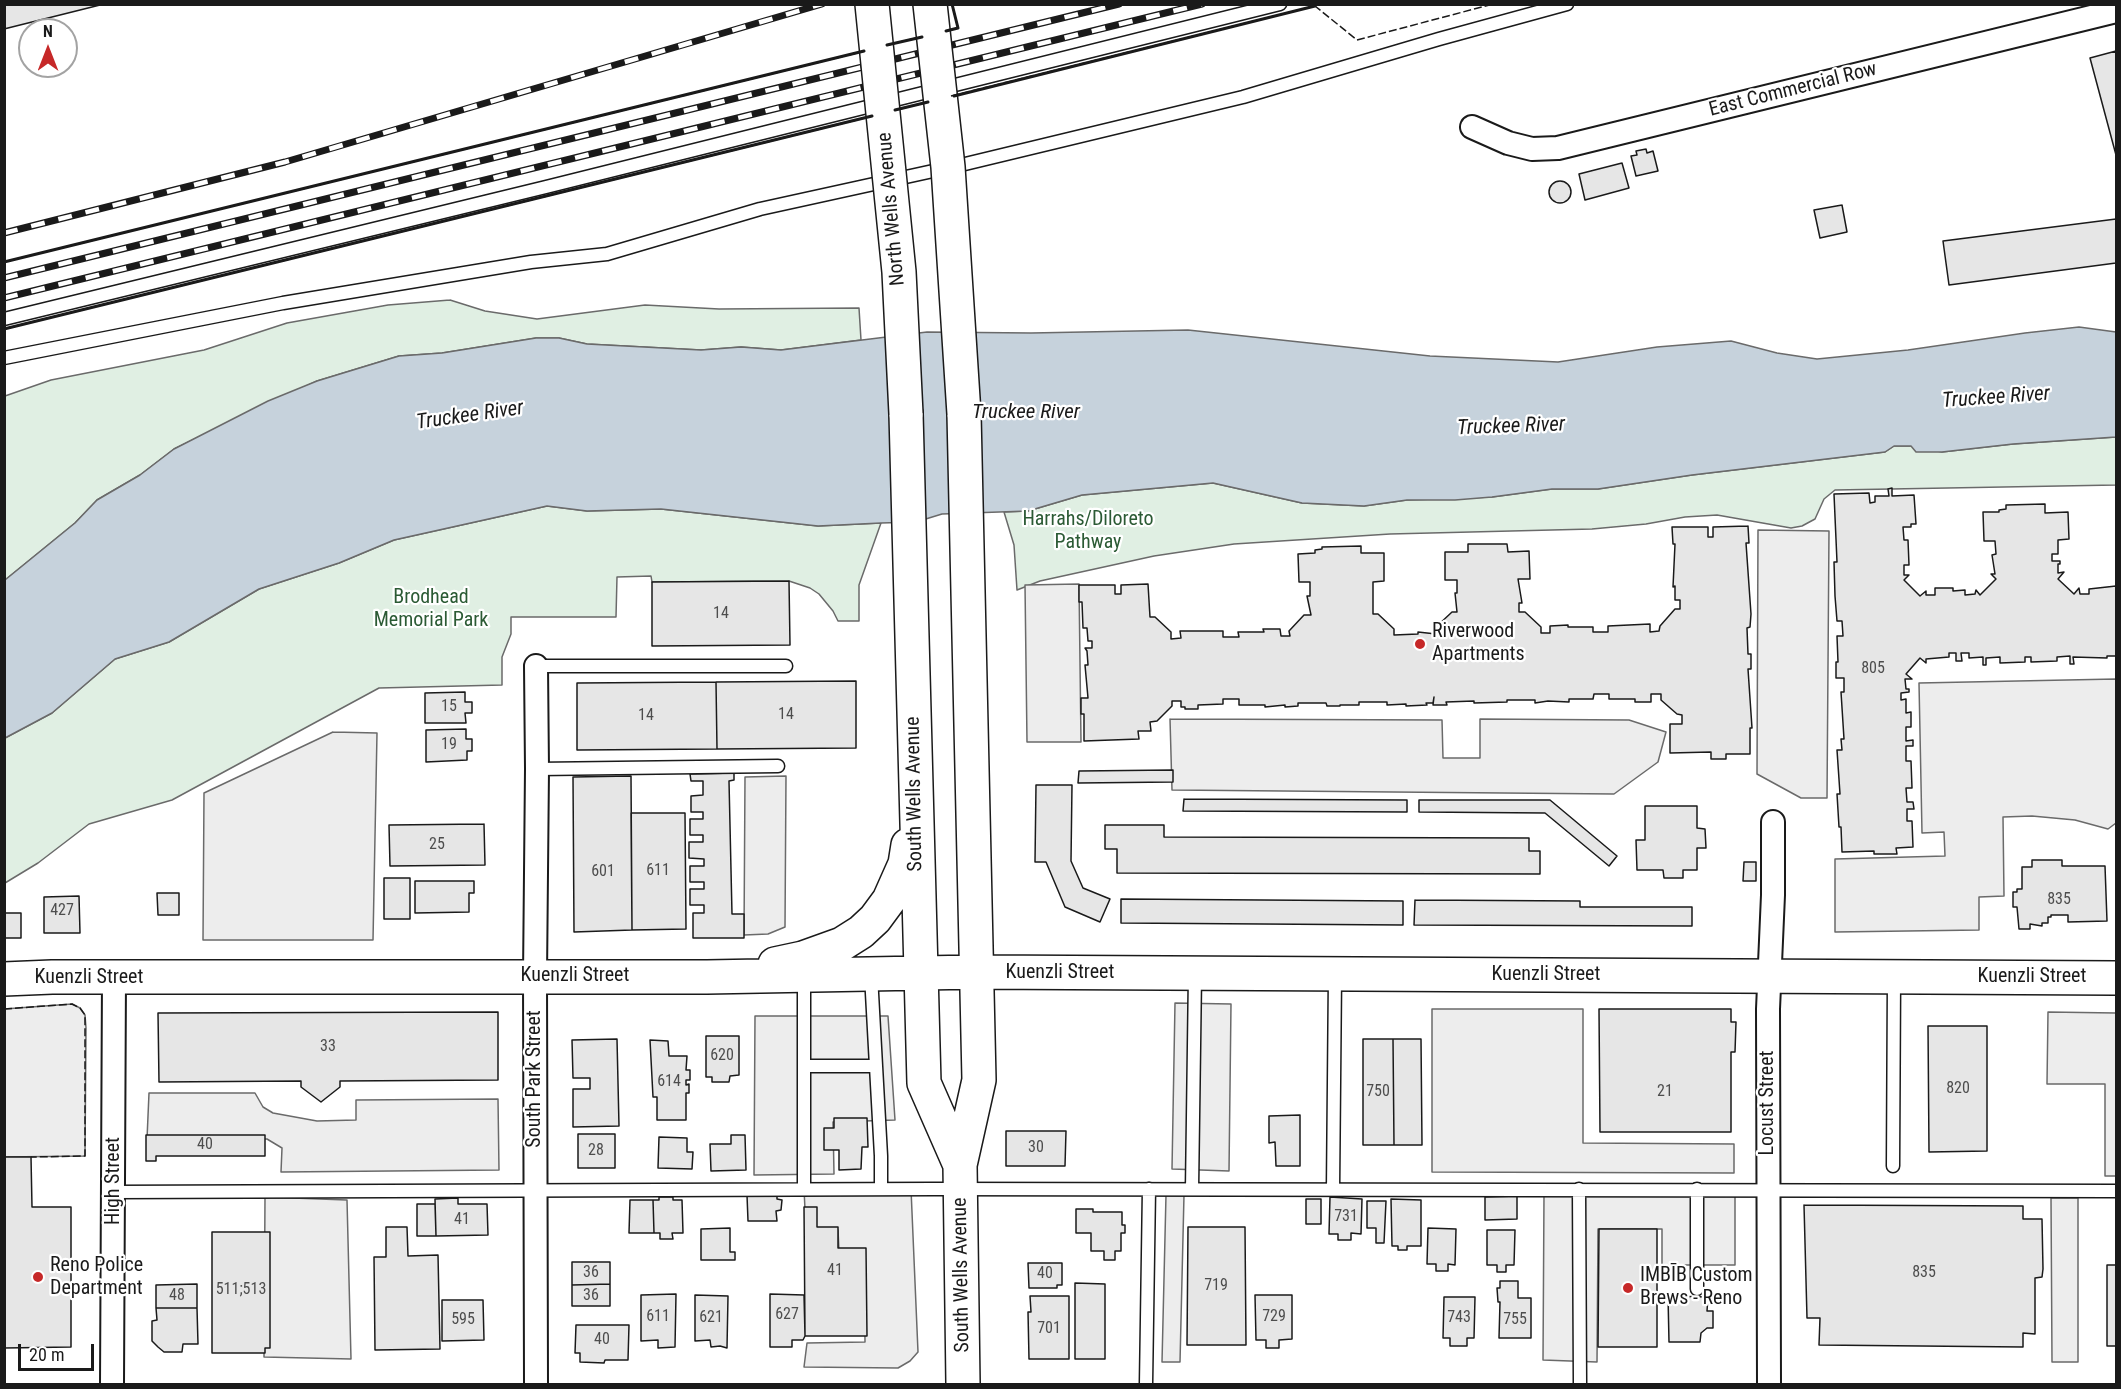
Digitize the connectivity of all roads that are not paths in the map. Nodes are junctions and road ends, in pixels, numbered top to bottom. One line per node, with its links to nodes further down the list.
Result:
1 (872, 4): 9 (main road, North Wells Avenue, bridge)
2 (930, 4): 16 (main road, South Wells Avenue, bridge)
3 (1280, 4): 7 (lane)
4 (1567, 4): 8 (lane)
5 (2116, 10): 6 (street, East Commercial Row)
6 (1472, 127)
7 (4, 319)
8 (4, 358)
9 (906, 414): 14 (main road, South Wells Avenue)
10 (536, 666): 11 (lane); 13 (street, South Park Street)
11 (786, 666)
12 (778, 766): 13 (lane)
13 (537, 769): 21 (street, South Park Street)
14 (915, 789): 17 (main road, South Wells Avenue); 22 (main road)
15 (1773, 822): 24 (street, Locust Street)
16 (976, 972): 17 (main road, Kuenzli Street); 18 (main road, Kuenzli Street); 32 (main road, South Wells Avenue)
17 (920, 974): 20 (main road, Kuenzli Street); 32 (main road, South Wells Avenue)
18 (1195, 974): 19 (main road, Kuenzli Street); 37 (lane)
19 (1335, 974): 24 (main road, Kuenzli Street); 38 (lane)
20 (871, 975): 23 (main road, Kuenzli Street); 30 (lane)
21 (535, 976): 22 (main road, Kuenzli Street); 25 (main road, Kuenzli Street); 33 (street, South Park Street)
22 (723, 976): 23 (main road, Kuenzli Street)
23 (804, 976): 29 (lane)
24 (1768, 976): 26 (main road, Kuenzli Street); 41 (street, Locust Street)
25 (114, 977): 28 (main road, Kuenzli Street); 43 (street, High Street)
26 (1894, 977): 27 (main road, Kuenzli Street); 31 (lane)
27 (2116, 978)
28 (4, 979)
29 (804, 1066): 30 (lane); 34 (lane)
30 (876, 1066): 35 (lane)
31 (1893, 1166)
32 (960, 1177): 35 (lane); 36 (lane); 47 (main road, South Wells Avenue)
33 (536, 1189): 34 (lane); 43 (lane); 46 (street, South Park Street)
34 (804, 1189): 35 (lane)
35 (881, 1189)
36 (1149, 1189): 37 (lane); 48 (lane)
37 (1192, 1189): 38 (lane)
38 (1333, 1189): 39 (lane)
39 (1579, 1189): 40 (lane); 49 (lane)
40 (1697, 1189): 41 (lane); 44 (lane)
41 (1768, 1189): 42 (lane); 50 (street, Locust Street)
42 (2116, 1191)
43 (114, 1192): 45 (street, High Street)
44 (1697, 1289)
45 (112, 1384)
46 (536, 1384)
47 (963, 1384)
48 (1146, 1384)
49 (1580, 1384)
50 (1769, 1384)

